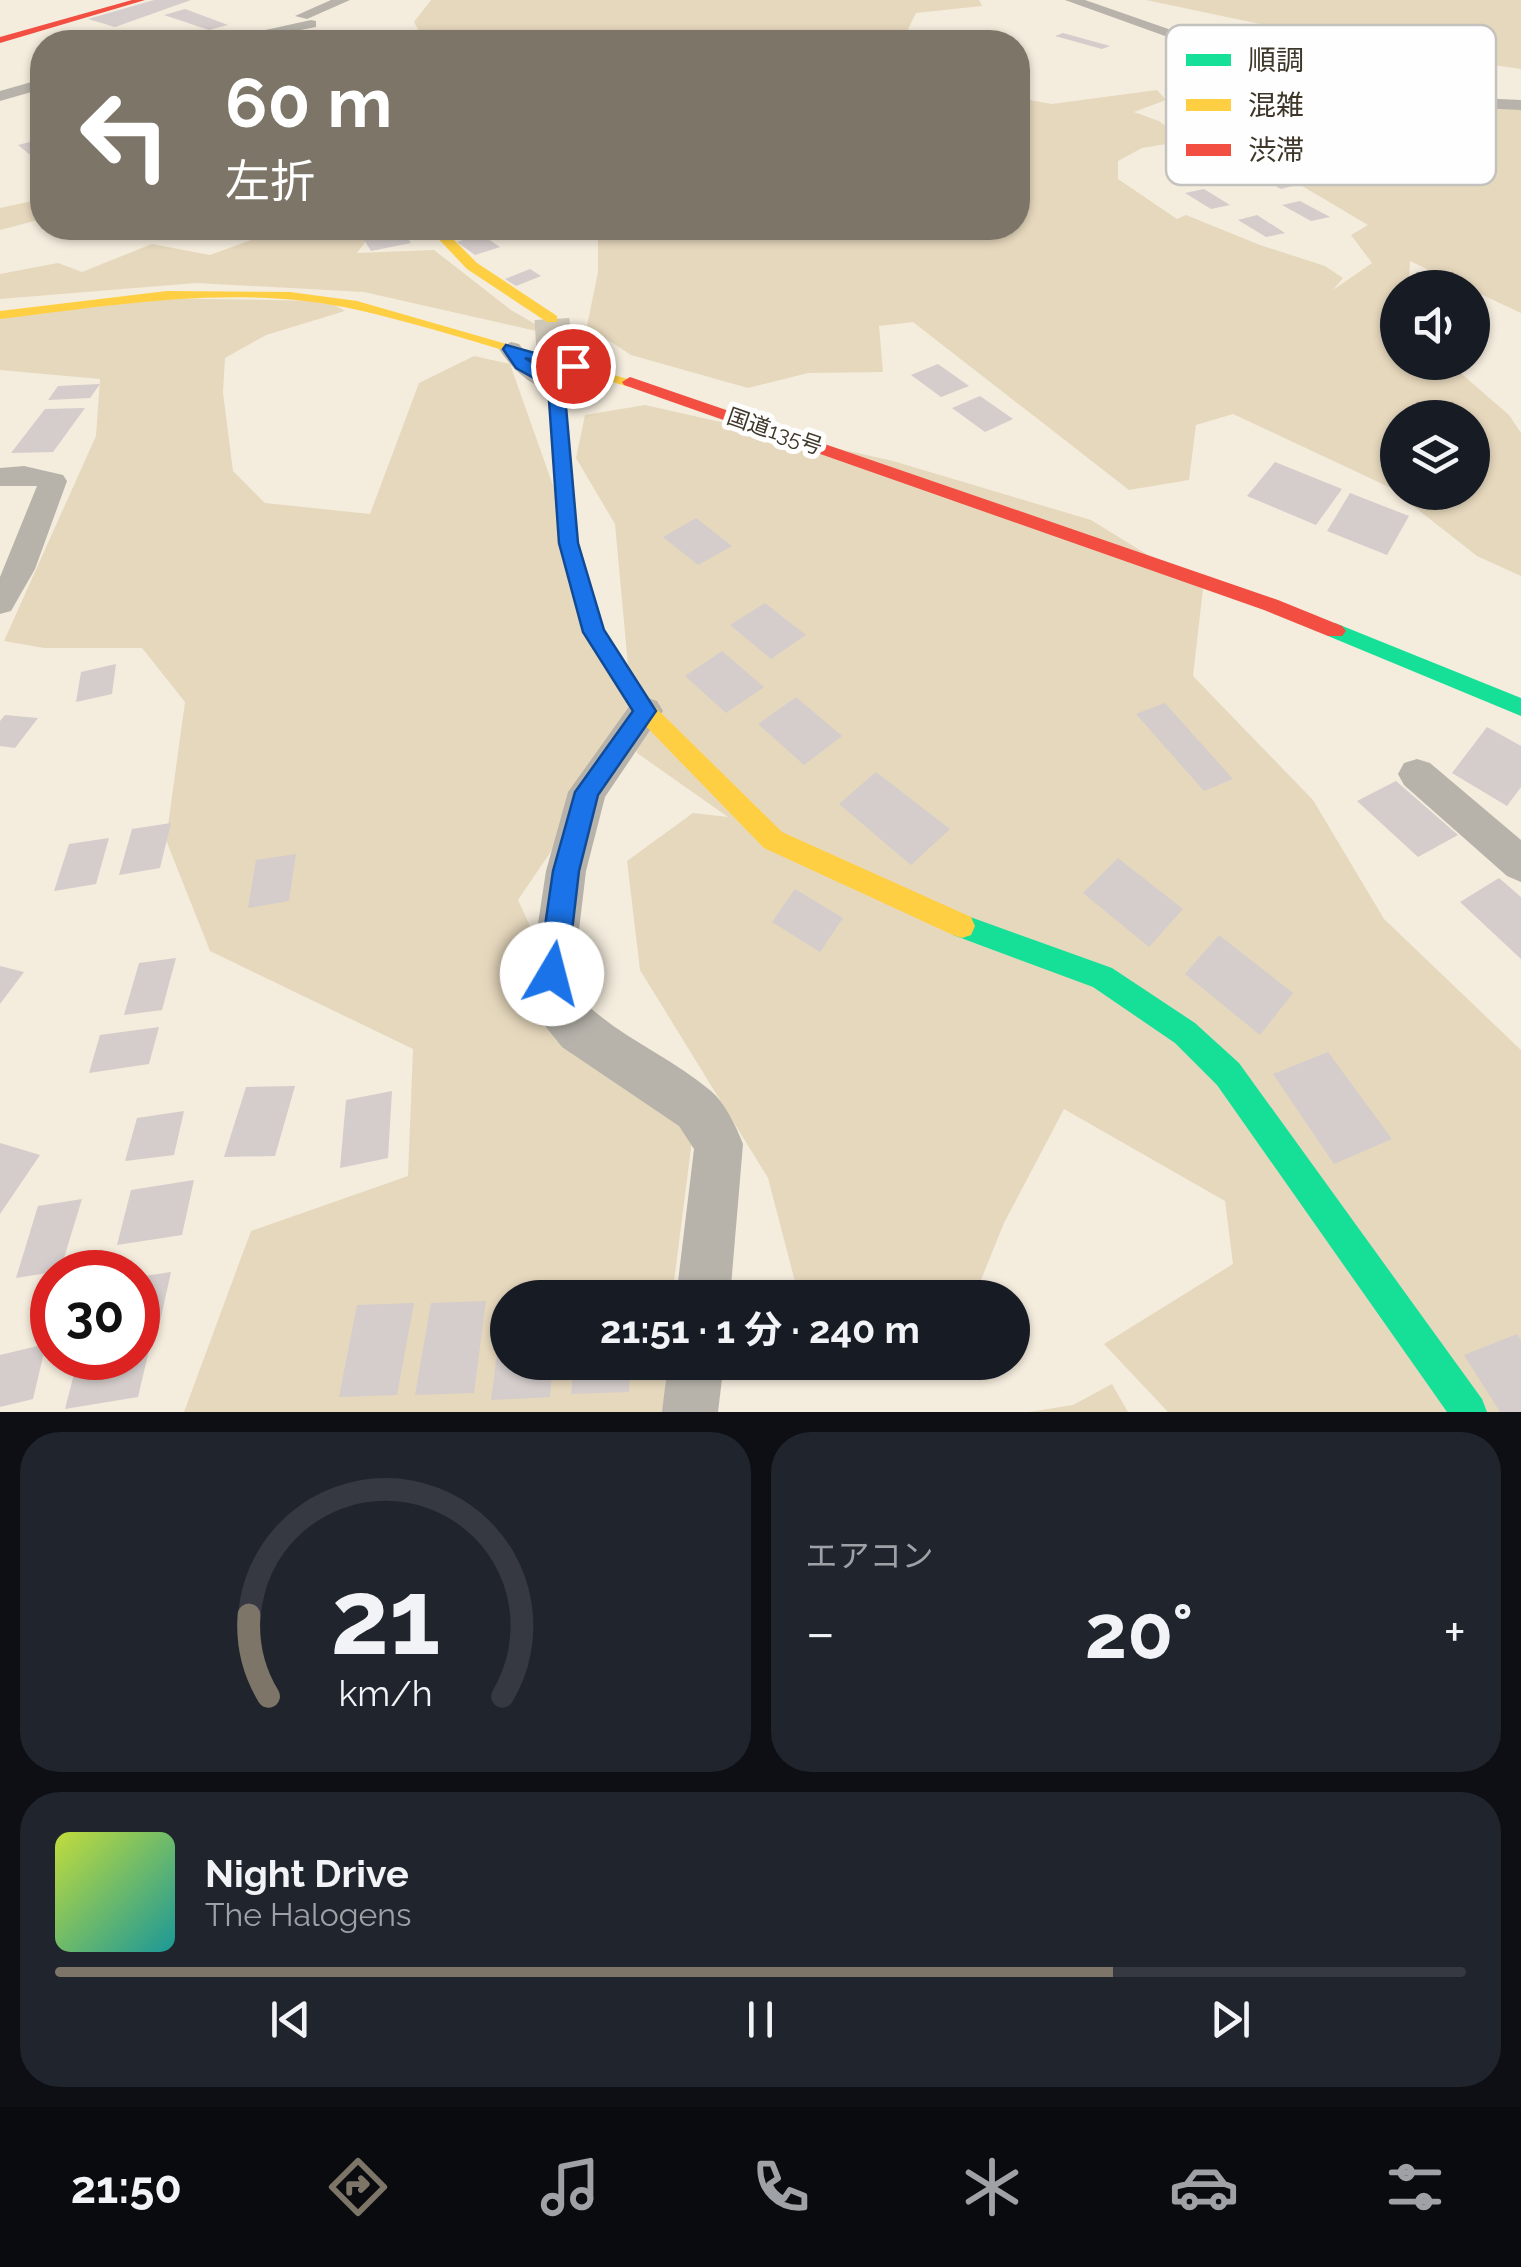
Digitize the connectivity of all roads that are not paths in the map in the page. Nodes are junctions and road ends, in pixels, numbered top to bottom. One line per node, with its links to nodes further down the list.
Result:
1 (141, 0): 5 (main road)
2 (343, 0): 4 (street)
3 (1072, 0): 9 (street)
4 (303, 17): 6 (street); 7 (street)
5 (35, 30)
6 (259, 30)
7 (304, 30)
8 (30, 31): 10 (main road)
9 (1166, 33)
10 (0, 40)
11 (30, 87): 12 (street)
12 (0, 96)
13 (1496, 104): 14 (street)
14 (1521, 105)
15 (447, 240): 17 (main road)
16 (0, 314): 18 (main road, 国道135号)
17 (552, 319)
18 (511, 349): 19 (street); 22 (main road, 国道135号)
19 (556, 384): 23 (main road)
20 (0, 477): 21 (street)
21 (0, 603)
22 (1521, 707)
23 (645, 711): 26 (street); 29 (main road)
24 (1417, 774): 25 (street)
25 (1516, 850)
26 (705, 1280)
27 (694, 1380): 28 (street)
28 (690, 1412)
29 (1469, 1412)

